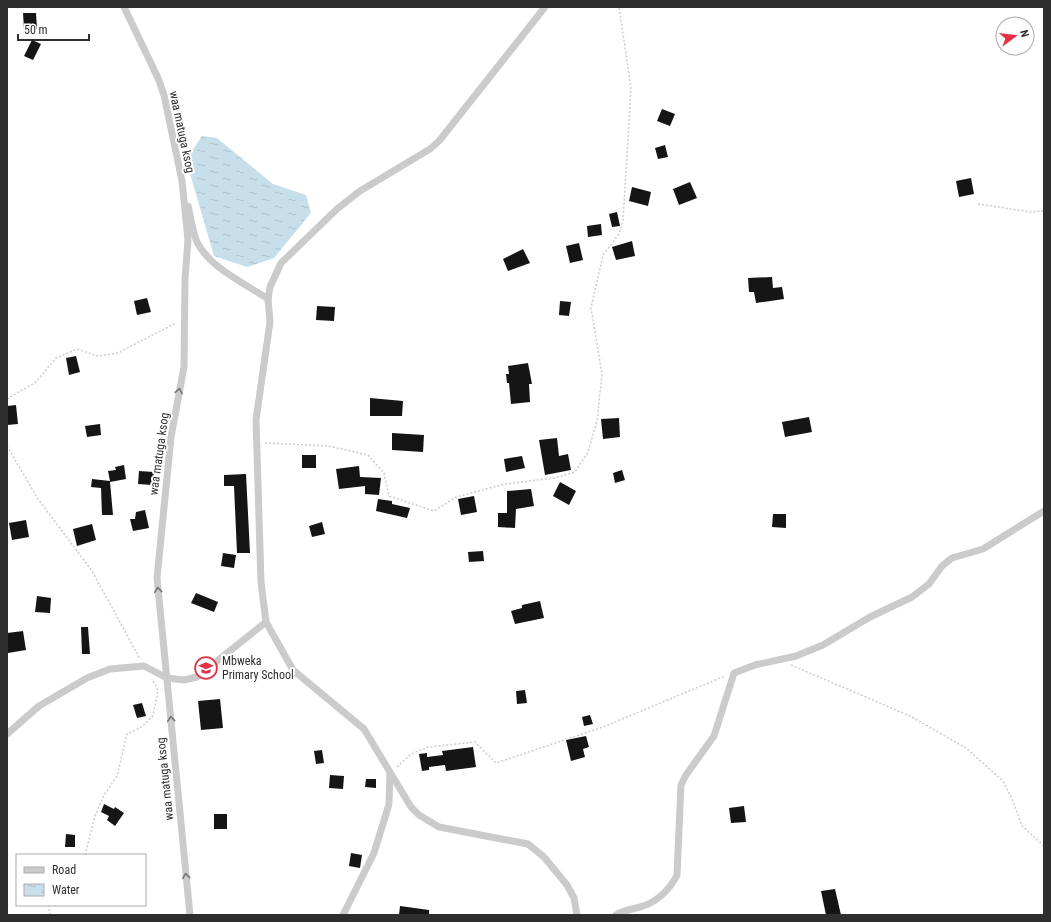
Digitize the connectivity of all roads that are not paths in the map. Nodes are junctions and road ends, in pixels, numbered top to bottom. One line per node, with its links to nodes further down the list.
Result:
1 (124, 7): 3 (street, waa matuga ksog)
2 (545, 7): 4 (street)
3 (182, 181): 4 (street); 7 (street, waa matuga ksog, one-way to 3)
4 (268, 299): 6 (street)
5 (1044, 511): 13 (street)
6 (266, 622): 7 (street); 9 (street)
7 (167, 678): 8 (street); 10 (street, waa matuga ksog, one-way to 7)
8 (7, 734)
9 (390, 772): 11 (street); 12 (street)
10 (190, 915)
11 (343, 915)
12 (577, 915)
13 (616, 915)

